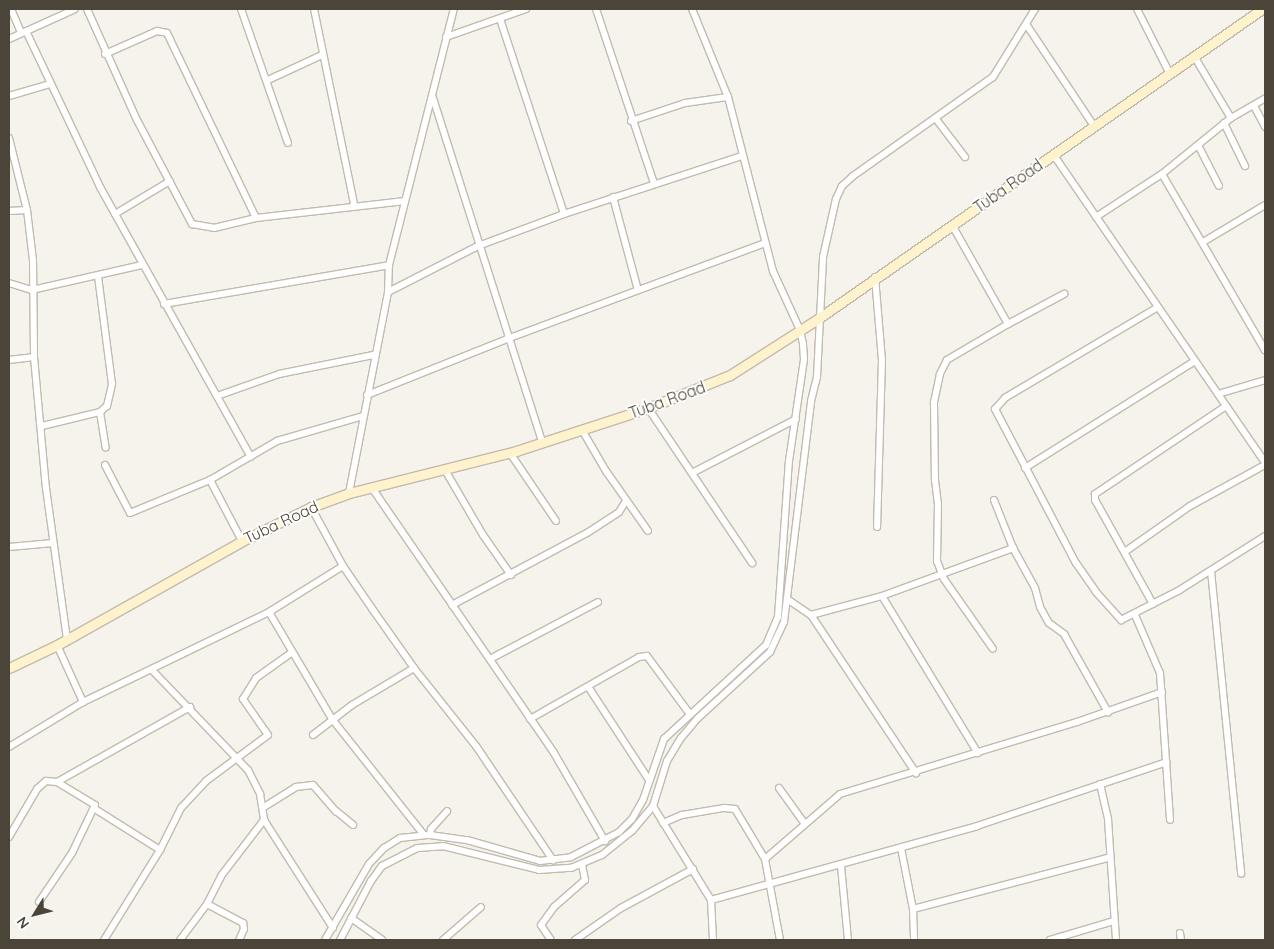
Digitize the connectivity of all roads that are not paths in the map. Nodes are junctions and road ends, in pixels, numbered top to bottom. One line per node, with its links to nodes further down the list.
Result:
1 (11, 9): 15 (street)
2 (75, 9): 15 (street)
3 (87, 9): 18 (street)
4 (241, 9): 22 (street)
5 (314, 9): 19 (street)
6 (454, 9): 16 (street)
7 (526, 9): 13 (street)
8 (596, 9): 31 (street)
9 (692, 9): 26 (street)
10 (1035, 9): 14 (street)
11 (1137, 9): 21 (street)
12 (1262, 9): 20 (street, Tuba Road)
13 (500, 19): 16 (street); 53 (street)
14 (1026, 24): 30 (street); 33 (street)
15 (23, 32): 17 (street); 23 (street)
16 (446, 37): 25 (street)
17 (9, 39)
18 (105, 54): 43 (street); 55 (street)
19 (322, 54): 22 (street); 48 (street)
20 (1194, 56): 21 (street, Tuba Road); 29 (street)
21 (1170, 72): 33 (street, Tuba Road)
22 (268, 80): 36 (street)
23 (50, 84): 24 (street); 52 (street)
24 (9, 96)
25 (432, 96): 47 (street); 59 (street)
26 (728, 97): 31 (street); 39 (street)
27 (1265, 98): 28 (street)
28 (1254, 106): 29 (street); 34 (street)
29 (1231, 118): 32 (street)
30 (936, 119): 40 (street); 71 (street)
31 (631, 121): 44 (street)
32 (1224, 123): 37 (street); 41 (street)
33 (1094, 126): 38 (street, Tuba Road)
34 (1265, 127)
35 (9, 138): 50 (street)
36 (288, 143)
37 (1198, 145): 42 (street); 45 (street)
38 (1053, 154): 54 (street); 56 (street, Tuba Road)
39 (741, 156): 44 (street); 58 (street)
40 (965, 157)
41 (1245, 166)
42 (1162, 174): 54 (street); 57 (street)
43 (170, 181): 52 (street); 55 (street)
44 (654, 183): 46 (street)
45 (1219, 186)
46 (613, 197): 53 (street); 66 (street)
47 (405, 201): 48 (street); 61 (street)
48 (354, 204): 55 (street)
49 (1265, 205): 57 (street)
50 (26, 210): 51 (street); 65 (street)
51 (9, 211)
52 (115, 214): 60 (street)
53 (564, 214): 59 (street)
54 (1096, 217): 70 (street)
55 (256, 218)
56 (952, 225): 63 (street, Tuba Road); 72 (street)
57 (1203, 242): 75 (street)
58 (765, 243): 66 (street); 73 (street)
59 (478, 246): 67 (street); 74 (street)
60 (142, 265): 62 (street); 69 (street)
61 (389, 265): 67 (street); 69 (street)
62 (98, 276): 65 (street); 86 (street)
63 (875, 277): 71 (street, Tuba Road); 107 (street)
64 (9, 283): 65 (street)
65 (32, 290): 77 (street)
66 (638, 290): 74 (street)
67 (388, 292): 76 (street)
68 (1064, 294): 72 (street)
69 (164, 304): 83 (street)
70 (1158, 307): 79 (street); 97 (street)
71 (819, 318): 73 (street, Tuba Road); 121 (street)
72 (1008, 324): 118 (street)
73 (800, 330): 85 (street, Tuba Road); 88 (street)
74 (507, 339): 82 (street); 91 (street)
75 (1265, 350)
76 (373, 355): 82 (street); 83 (street)
77 (34, 356): 78 (street); 89 (street)
78 (9, 360)
79 (1195, 361): 81 (street); 97 (street)
80 (1265, 380): 81 (street)
81 (1218, 394): 84 (street)
82 (368, 395): 87 (street)
83 (217, 396): 94 (street)
84 (1226, 406): 95 (street); 114 (street)
85 (648, 408): 90 (street, Tuba Road); 99 (street)
86 (100, 412): 89 (street); 92 (street)
87 (364, 416): 94 (street); 102 (street)
88 (796, 419): 99 (street); 141 (street)
89 (42, 426): 111 (street)
90 (582, 430): 91 (street, Tuba Road); 104 (street)
91 (542, 442): 93 (street, Tuba Road)
92 (106, 448)
93 (510, 453): 98 (street, Tuba Road); 106 (street)
94 (251, 457): 100 (street)
95 (1264, 461): 114 (street)
96 (106, 465): 100 (street)
97 (1025, 468): 127 (street)
98 (445, 470): 101 (street, Tuba Road); 119 (street)
99 (692, 474): 115 (street)
100 (210, 480): 110 (street)
101 (372, 488): 102 (street, Tuba Road); 124 (street)
102 (348, 493): 105 (street, Tuba Road)
103 (994, 500): 113 (street)
104 (626, 501): 108 (street); 119 (street)
105 (312, 507): 110 (street, Tuba Road); 116 (street)
106 (556, 521)
107 (877, 527)
108 (648, 531)
109 (1265, 536): 117 (street)
110 (242, 541): 128 (street, Tuba Road)
111 (53, 543): 112 (street); 128 (street)
112 (9, 547)
113 (1013, 548): 118 (street); 140 (street)
114 (1126, 552): 123 (street)
115 (752, 563)
116 (344, 566): 125 (street); 134 (street)
117 (1211, 571): 123 (street); 174 (street)
118 (940, 572): 120 (street); 130 (street)
119 (511, 575): 124 (street)
120 (882, 596): 126 (street); 146 (street)
121 (787, 599): 126 (street); 154 (street)
122 (598, 602): 132 (street)
123 (1153, 604): 127 (street)
124 (452, 605): 132 (street)
125 (270, 612): 131 (street); 135 (street)
126 (811, 615): 149 (street)
127 (1135, 615): 137 (street)
128 (67, 638): 129 (street, Tuba Road)
129 (57, 644): 133 (street, Tuba Road); 138 (street)
130 (993, 650)
131 (291, 654): 142 (street); 147 (street)
132 (490, 660): 143 (street)
133 (9, 668)
134 (414, 668): 142 (street); 170 (street)
135 (152, 670): 138 (street); 139 (street)
136 (589, 688): 141 (street); 143 (street); 150 (street)
137 (1162, 692): 140 (street); 148 (street)
138 (83, 702): 145 (street)
139 (190, 707): 147 (street); 151 (street)
140 (1108, 712): 146 (street)
141 (689, 713): 150 (street)
142 (332, 719): 144 (street); 163 (street)
143 (530, 719): 165 (street)
144 (313, 734)
145 (9, 747)
146 (978, 753): 149 (street)
147 (237, 758): 155 (street); 167 (street)
148 (1168, 762): 152 (street); 159 (street)
149 (916, 772): 161 (street)
150 (649, 780): 165 (street)
151 (57, 782): 156 (street); 164 (street)
152 (1100, 784): 166 (street); 168 (street)
153 (779, 788): 161 (street)
154 (653, 806): 160 (street); 171 (street)
155 (264, 807): 158 (street); 162 (street)
156 (95, 809): 167 (street); 177 (street)
157 (447, 811): 163 (street)
158 (264, 820): 178 (street); 183 (street)
159 (1170, 820)
160 (663, 823): 169 (street); 173 (street)
161 (805, 824): 169 (street)
162 (353, 825)
163 (427, 835): 170 (street); 183 (street)
164 (9, 837)
165 (605, 841): 170 (street)
166 (901, 848): 172 (street); 180 (street)
167 (160, 850): 184 (street)
168 (1108, 858): 180 (street); 182 (street)
169 (765, 859): 175 (street)
170 (553, 860)
171 (582, 864): 181 (street); 191 (street)
172 (841, 866): 175 (street); 195 (street)
173 (693, 869): 176 (street); 192 (street)
174 (1241, 874)
175 (772, 885): 176 (street); 194 (street)
176 (711, 900): 193 (street)
177 (39, 902)
178 (207, 904): 185 (street); 186 (street)
179 (481, 907): 190 (street)
180 (913, 909): 196 (street)
181 (351, 918): 188 (street); 189 (street)
182 (1114, 921): 197 (street); 198 (street)
183 (333, 928): 187 (street)
184 (104, 940)
185 (180, 940)
186 (238, 940)
187 (325, 940)
188 (340, 940)
189 (382, 940)
190 (443, 940)
191 (550, 940)
192 (575, 940)
193 (713, 940)
194 (780, 940)
195 (848, 940)
196 (914, 940)
197 (1050, 940)
198 (1116, 940)

